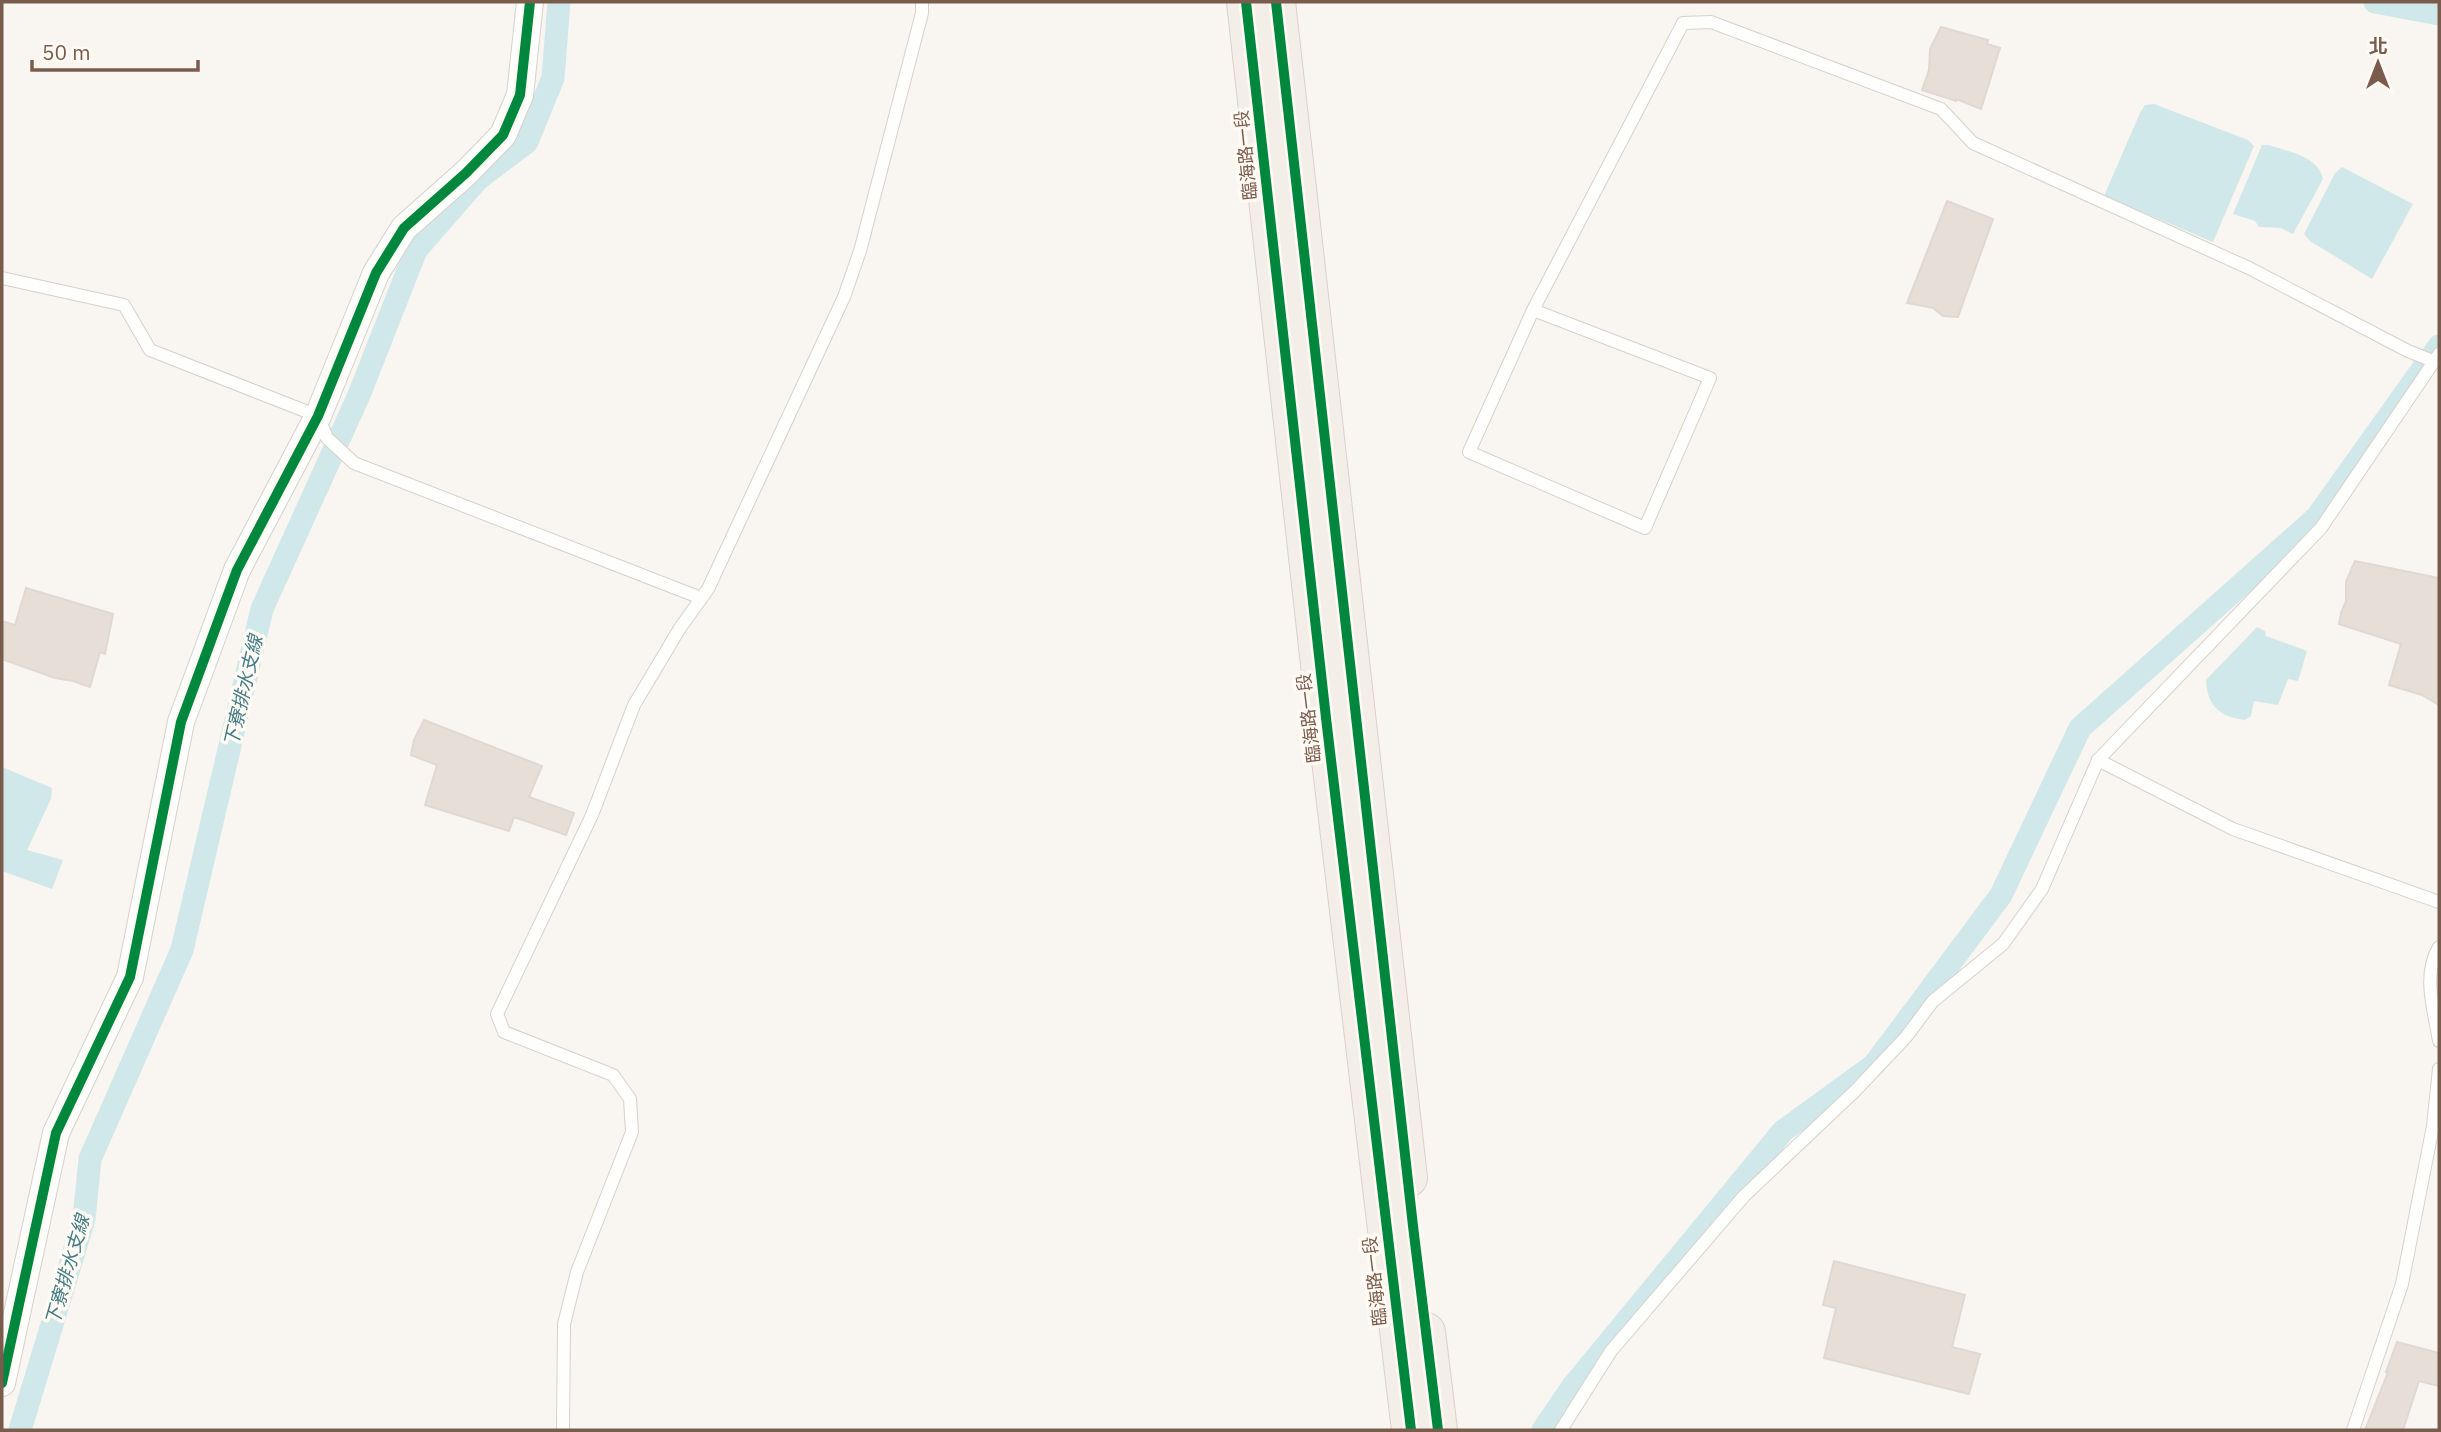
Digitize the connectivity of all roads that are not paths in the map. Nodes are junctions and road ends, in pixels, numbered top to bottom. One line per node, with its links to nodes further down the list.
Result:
1 (530, 2): 8 (street)
2 (922, 2): 9 (lane)
3 (1246, 2): 17 (main road, 臨海路一段)
4 (1276, 2): 18 (main road)
5 (2, 278): 8 (lane)
6 (1533, 310): 6 (lane); 7 (lane)
7 (2436, 358): 10 (lane)
8 (318, 416): 9 (lane); 15 (street)
9 (701, 598): 16 (lane)
10 (2098, 760): 11 (lane); 19 (lane)
11 (2439, 902)
12 (2439, 947): 13 (lane)
13 (2439, 1041)
14 (2439, 1069): 20 (lane)
15 (2, 1383)
16 (563, 1430)
17 (1410, 1430)
18 (1438, 1430)
19 (1562, 1430)
20 (2353, 1430)

